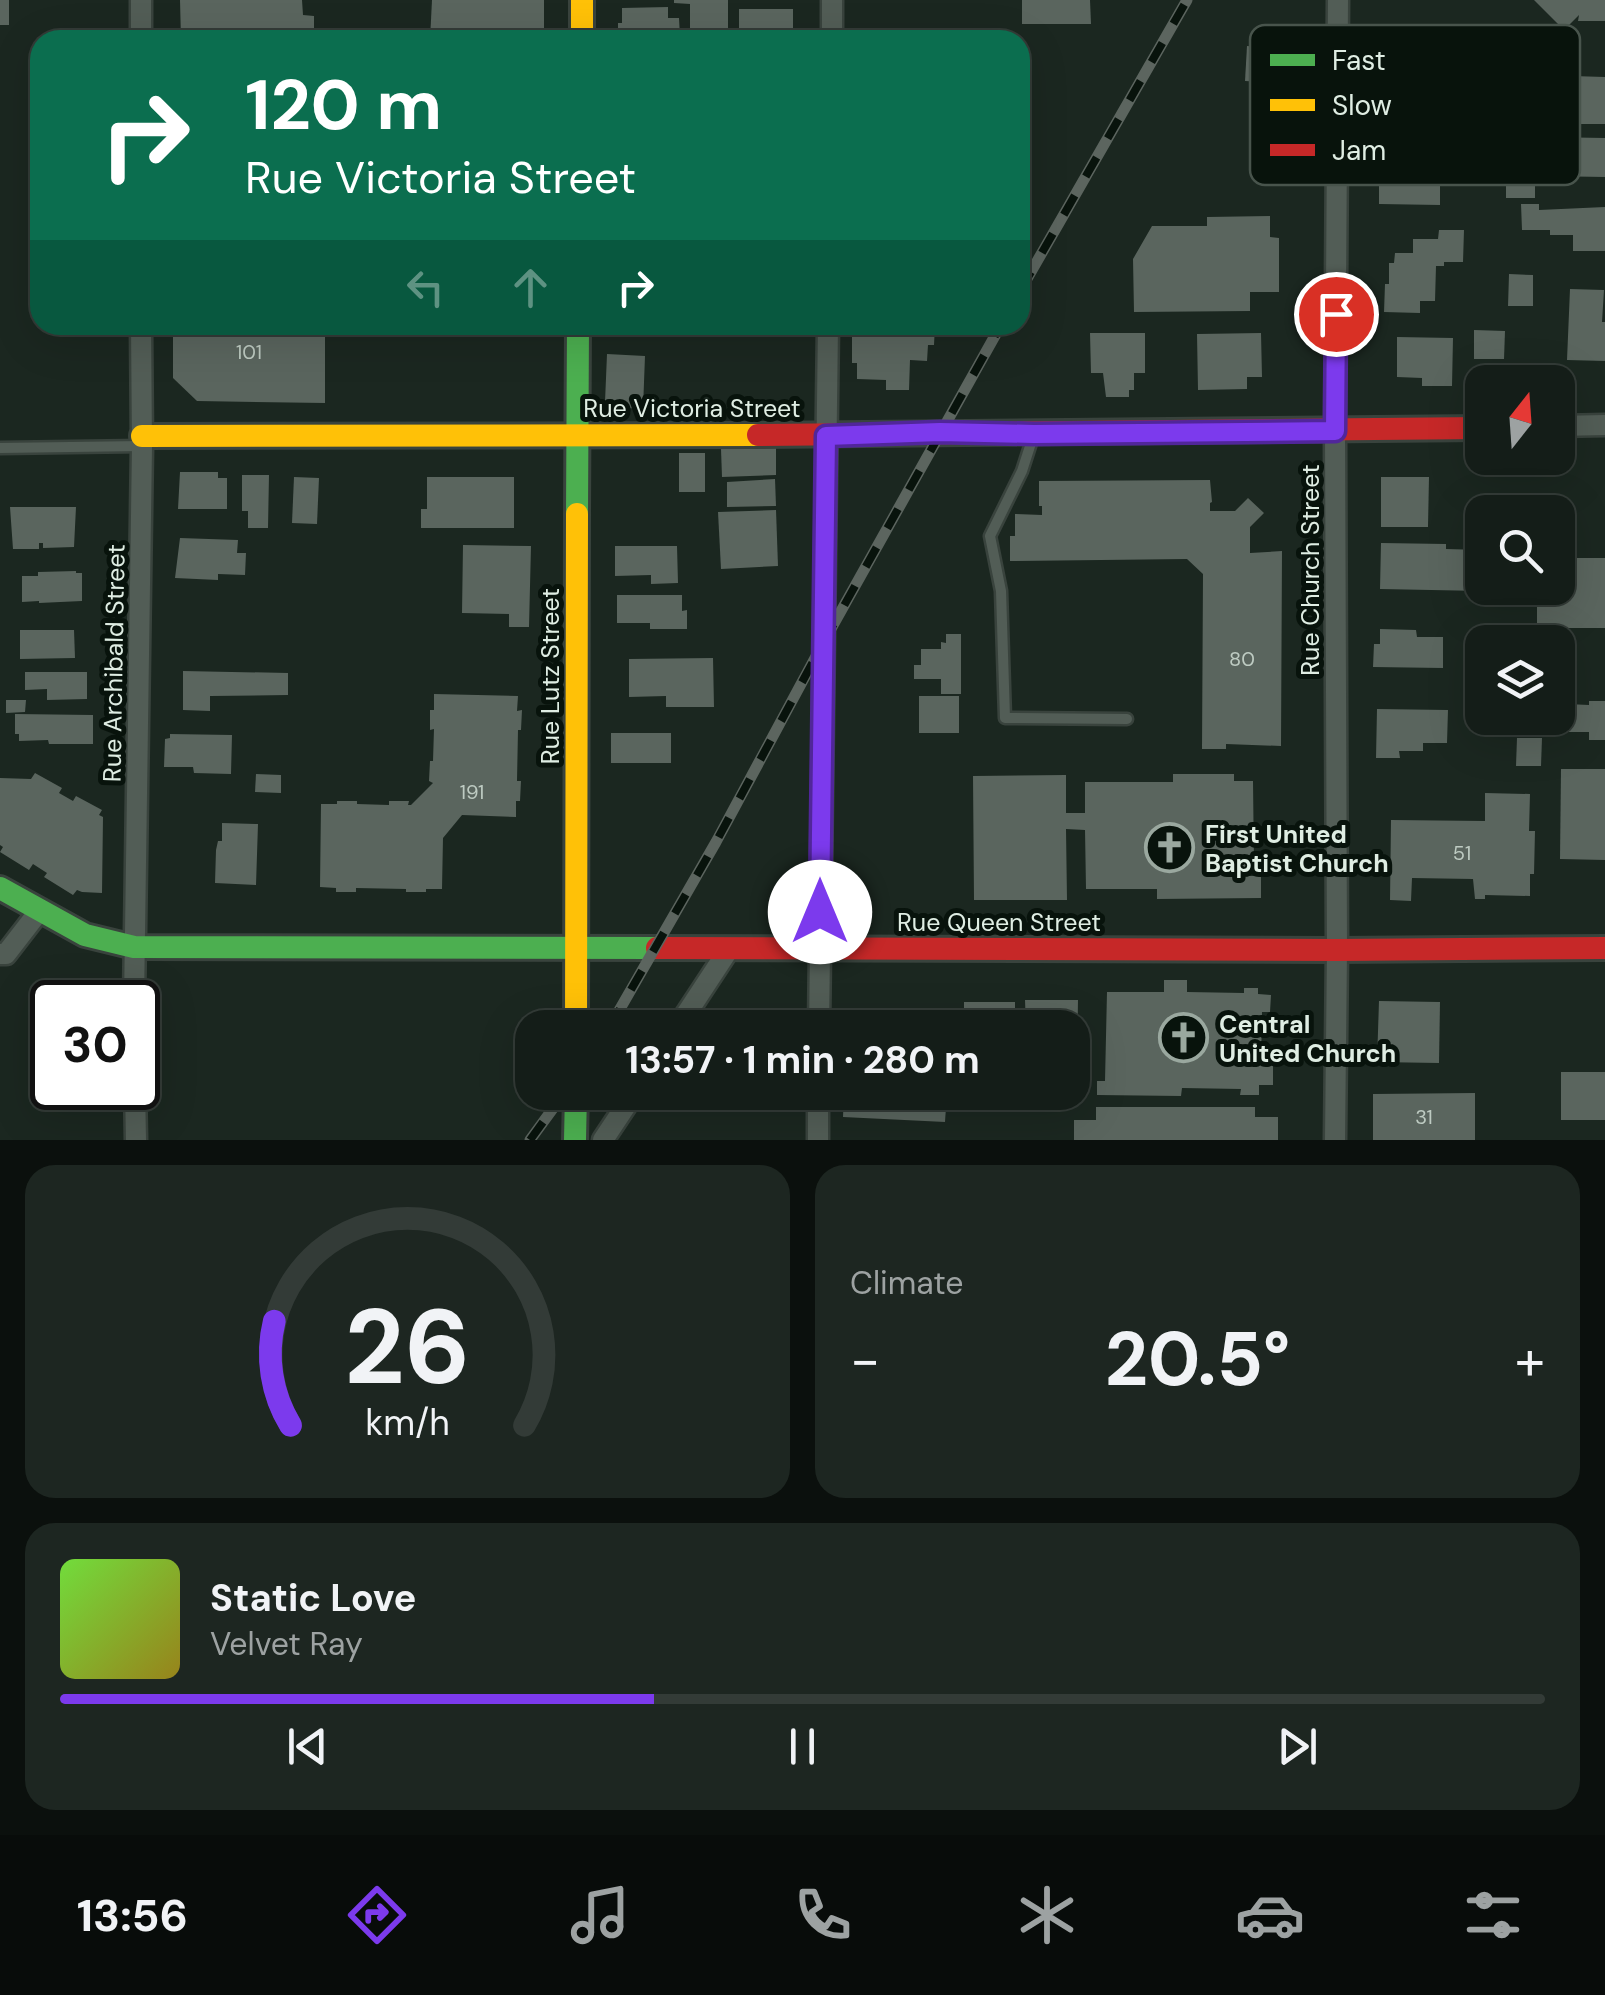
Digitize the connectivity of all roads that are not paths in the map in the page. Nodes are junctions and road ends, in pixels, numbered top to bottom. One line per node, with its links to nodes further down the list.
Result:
1 (141, 0): 6 (street)
2 (582, 0): 7 (street)
3 (832, 0): 8 (street)
4 (1338, 0): 5 (street, Rue Church Street)
5 (1338, 25)
6 (141, 30)
7 (582, 30)
8 (832, 30)
9 (1337, 185): 16 (street, Rue Church Street)
10 (142, 335): 20 (street, Rue Archibald Street)
11 (578, 335): 18 (street, Rue Lutz Street)
12 (828, 335): 19 (street)
13 (1605, 425): 14 (street)
14 (1575, 426)
15 (1465, 428): 16 (street, Rue Victoria Street)
16 (1335, 431): 17 (street, Rue Victoria Street); 30 (street, Rue Church Street)
17 (1034, 434): 19 (street, Rue Victoria Street); 22 (lane)
18 (579, 435): 19 (street, Rue Victoria Street); 20 (street, Rue Victoria Street); 27 (street, Rue Lutz Street)
19 (826, 436): 29 (street)
20 (142, 441): 21 (lane); 25 (street, Rue Archibald Street)
21 (0, 448)
22 (1127, 719)
23 (0, 888): 24 (street, Rue Queen Street)
24 (40, 910): 25 (street, Rue Queen Street); 31 (street)
25 (134, 947): 27 (street, Rue Queen Street); 32 (street, Rue Archibald Street)
26 (1605, 948): 30 (street, Rue Queen Street)
27 (576, 949): 28 (street, Rue Queen Street); 33 (street, Rue Lutz Street)
28 (729, 950): 29 (street, Rue Queen Street); 34 (street)
29 (820, 950): 30 (street, Rue Queen Street); 35 (street)
30 (1337, 950): 44 (street, Rue Church Street)
31 (0, 954)
32 (134, 980)
33 (576, 1010)
34 (690, 1010)
35 (819, 1010)
36 (135, 1110): 40 (street)
37 (576, 1110): 41 (street)
38 (623, 1110): 42 (street)
39 (818, 1110): 43 (street)
40 (136, 1140)
41 (576, 1140)
42 (604, 1140)
43 (818, 1140)
44 (1335, 1140)

